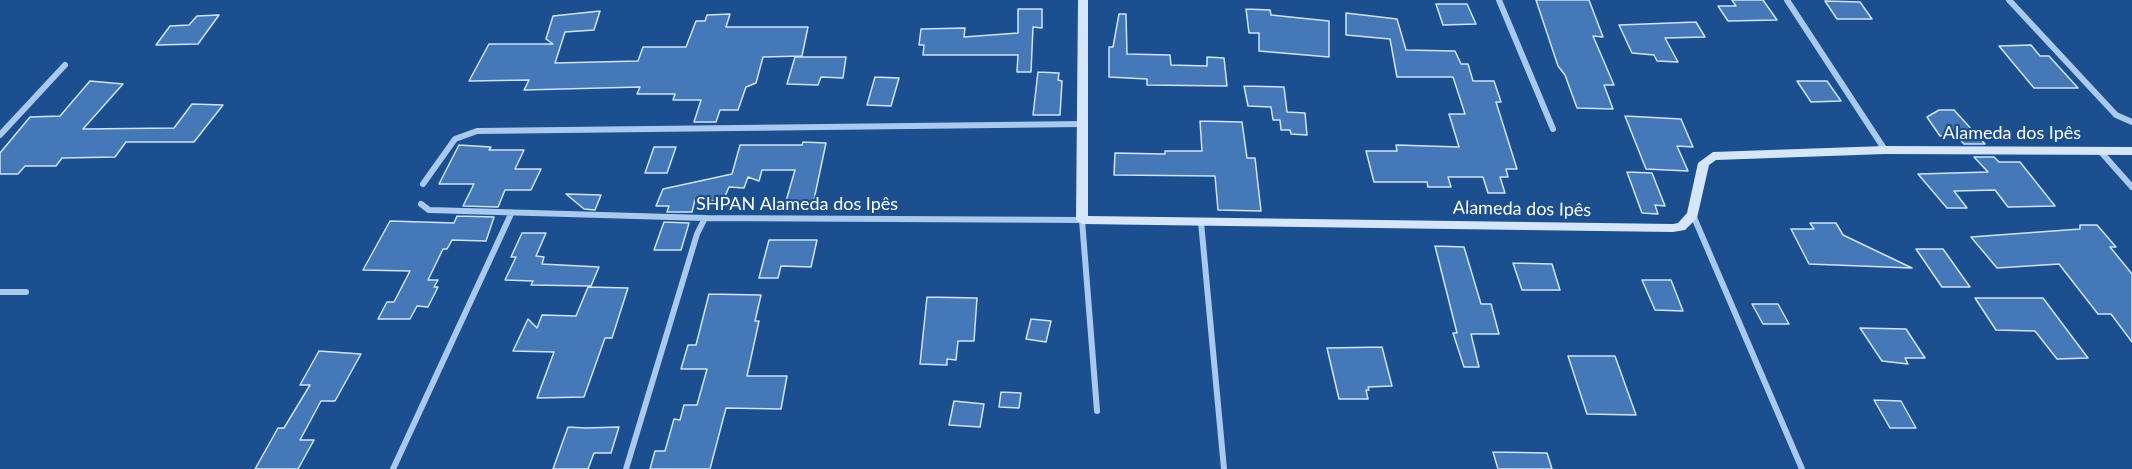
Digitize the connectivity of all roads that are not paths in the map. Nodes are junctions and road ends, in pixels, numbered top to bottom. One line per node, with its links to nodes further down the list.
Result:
1 (1083, 0): 7 (street)
2 (1499, 0): 8 (street)
3 (1786, 0): 10 (street)
4 (2009, 0): 6 (street)
5 (65, 65): 9 (street)
6 (2132, 122)
7 (1083, 124): 13 (street); 19 (street)
8 (1554, 129)
9 (0, 135)
10 (1885, 150): 11 (street, Alameda dos Ipês); 17 (street, Alameda dos Ipês)
11 (2100, 151): 12 (street, Alameda dos Ipês); 14 (street)
12 (2132, 151)
13 (423, 184)
14 (2132, 187)
15 (421, 204): 16 (street, SHPAN Alameda dos Ipês)
16 (511, 214): 18 (street, SHPAN Alameda dos Ipês); 24 (street)
17 (1693, 215): 20 (street, Alameda dos Ipês); 27 (street)
18 (705, 219): 19 (street, SHPAN Alameda dos Ipês); 25 (street)
19 (1082, 220): 20 (street, Alameda dos Ipês); 23 (street)
20 (1201, 222): 26 (street)
21 (0, 292): 22 (street)
22 (26, 292)
23 (1097, 411)
24 (393, 469)
25 (626, 469)
26 (1224, 469)
27 (1802, 469)

